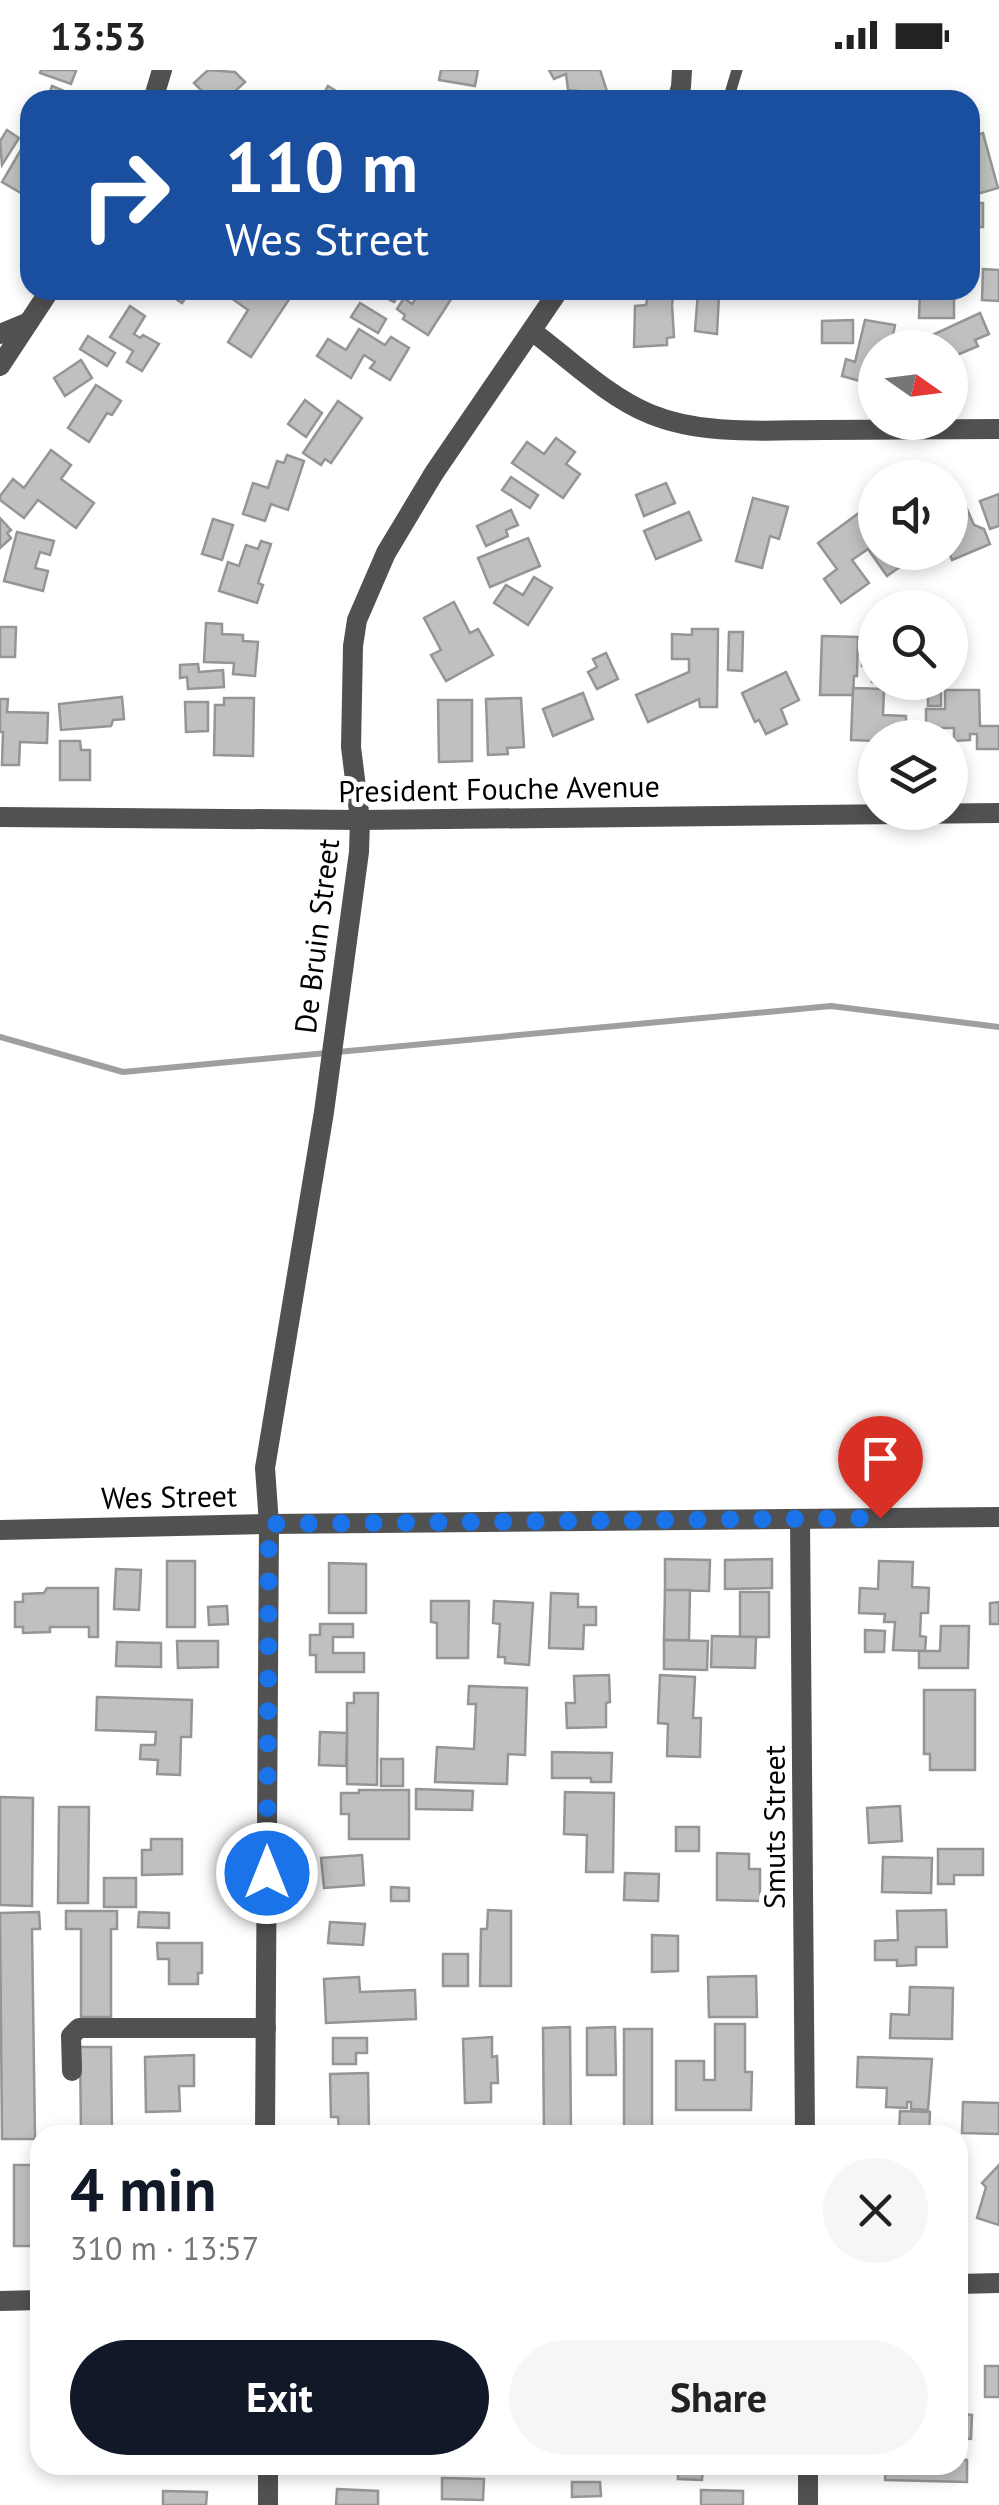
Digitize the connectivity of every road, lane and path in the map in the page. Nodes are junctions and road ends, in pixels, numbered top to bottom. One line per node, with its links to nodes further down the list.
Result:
1 (43, 300): 3 (street)
2 (552, 300): 4 (street, De Bruin Street)
3 (29, 322): 5 (street); 6 (street)
4 (532, 331): 7 (street); 10 (street, De Bruin Street)
5 (0, 334)
6 (0, 366)
7 (999, 429)
8 (999, 812): 10 (street, President Fouche Avenue)
9 (0, 817): 10 (street, President Fouche Avenue)
10 (360, 820): 13 (street, De Bruin Street)
11 (999, 1516): 12 (street, Wes Street)
12 (800, 1520): 13 (street, Wes Street); 18 (street, Smuts Street)
13 (269, 1524): 14 (street, Wes Street); 15 (street, De Bruin Street)
14 (0, 1530)
15 (266, 2028): 16 (street); 17 (street, De Bruin Street)
16 (72, 2071)
17 (265, 2125)
18 (805, 2125)
19 (999, 2283): 20 (street)
20 (968, 2284)
21 (30, 2300): 22 (street)
22 (0, 2301)
23 (268, 2475): 25 (street)
24 (808, 2475): 26 (street)
25 (268, 2505)
26 (808, 2505)

